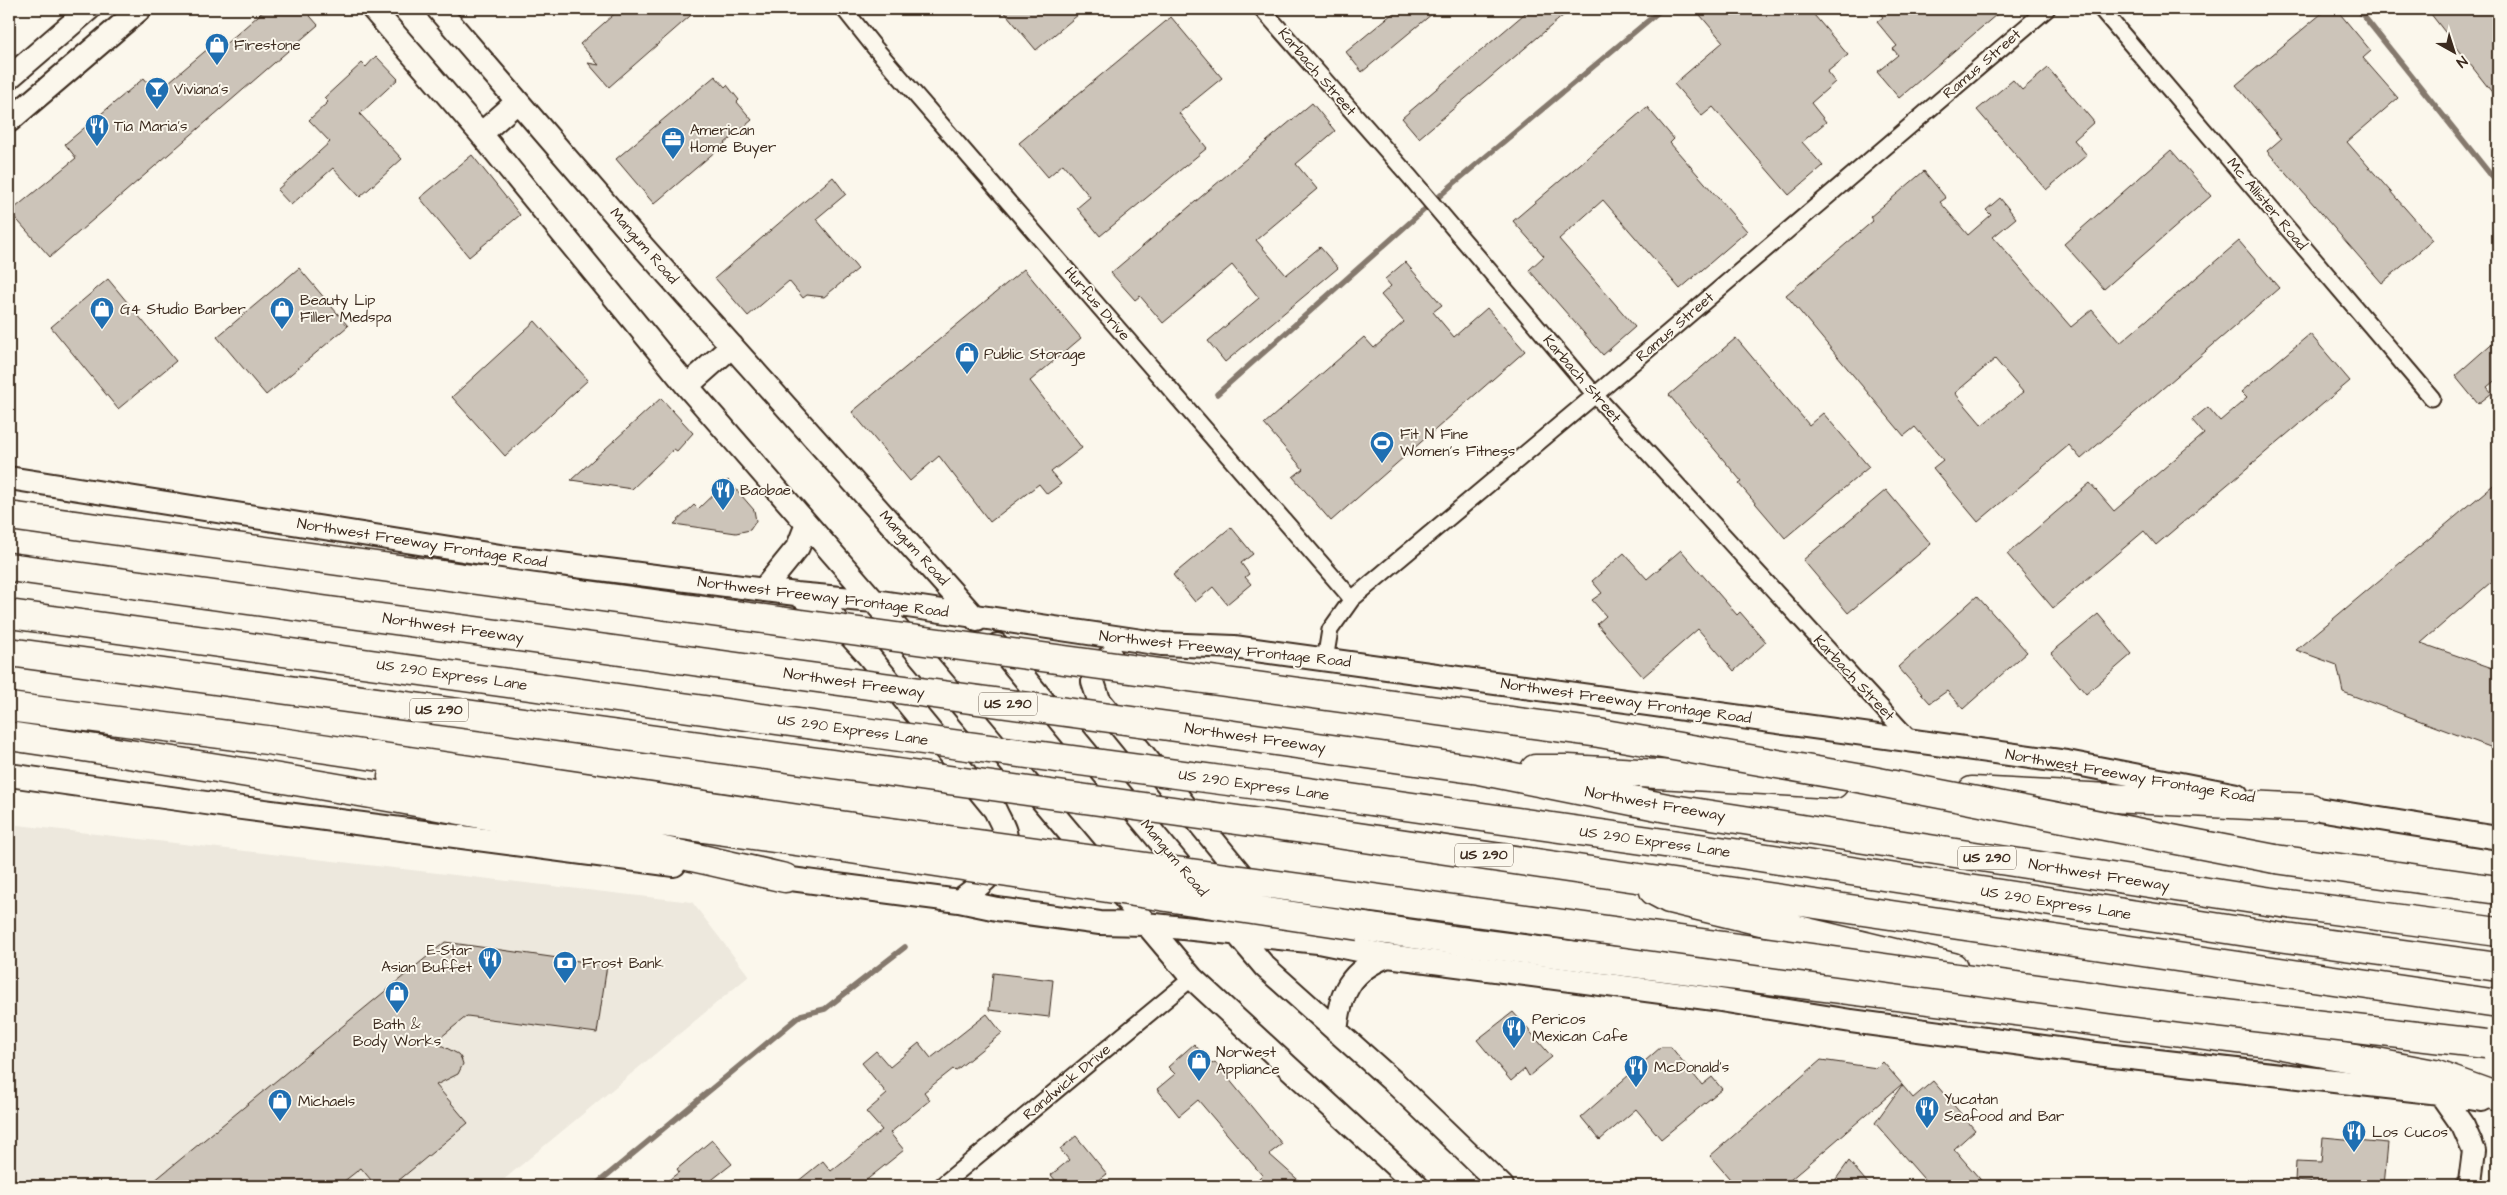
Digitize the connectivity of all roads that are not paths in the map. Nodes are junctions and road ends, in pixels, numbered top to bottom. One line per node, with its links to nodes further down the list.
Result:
1 (89, 9): 9 (main road)
2 (140, 9): 11 (main road)
3 (373, 9): 12 (main road)
4 (438, 9): 10 (main road, Mangum Road)
5 (844, 9): 23 (street, Hurfus Drive)
6 (1262, 9): 15 (street, Karbach Street)
7 (2047, 9): 15 (street, Ramus Street)
8 (2101, 9): 16 (street, Mc Allister Road)
9 (9, 78)
10 (517, 102): 12 (main road); 13 (main road, Mangum Road)
11 (9, 121)
12 (482, 134): 14 (main road)
13 (732, 346): 14 (main road); 26 (main road, Mangum Road)
14 (688, 386): 19 (main road)
15 (1595, 395): 23 (street, Ramus Street); 33 (street, Karbach Street)
16 (2432, 398)
17 (9, 478): 21 (main road, Northwest Freeway Frontage Road)
18 (9, 516): 40 (highway, bridge)
19 (807, 524): 21 (main road); 24 (main road)
20 (9, 567): 34 (highway, Northwest Freeway / US 290, bridge)
21 (763, 590): 22 (main road, Northwest Freeway Frontage Road)
22 (796, 594): 24 (main road, Northwest Freeway Frontage Road); 41 (main road)
23 (1352, 599): 29 (street, Ramus Street)
24 (874, 601): 26 (main road, Northwest Freeway Frontage Road); 42 (main road)
25 (9, 614): 47 (highway, US 290 Express Lane, bridge)
26 (974, 616): 27 (main road, Northwest Freeway Frontage Road); 44 (main road, Mangum Road)
27 (1162, 644): 29 (main road, Northwest Freeway Frontage Road); 45 (main road)
28 (9, 652): 38 (highway, US 290, bridge)
29 (1325, 660): 33 (main road, Northwest Freeway Frontage Road)
30 (9, 707): 32 (highway)
31 (9, 736): 39 (highway)
32 (267, 740): 51 (highway, bridge); 52 (highway, bridge)
33 (1911, 740): 36 (main road, Northwest Freeway Frontage Road)
34 (1479, 770): 36 (highway); 43 (highway, Northwest Freeway / US 290)
35 (9, 775): 39 (main road)
36 (2311, 808): 37 (main road, Northwest Freeway Frontage Road)
37 (2498, 838)
38 (1619, 874): 49 (highway, US 290); 51 (highway)
39 (786, 878): 41 (main road)
40 (2498, 890)
41 (959, 901): 42 (main road)
42 (1145, 924): 44 (main road); 48 (main road)
43 (2498, 932)
44 (1236, 933): 45 (main road); 50 (main road, Mangum Road)
45 (1318, 942): 46 (main road)
46 (1388, 956): 50 (main road); 53 (main road)
47 (2498, 967)
48 (1192, 978): 56 (street, Randwick Drive); 57 (main road)
49 (2498, 1004)
50 (1336, 1031): 58 (main road, Mangum Road)
51 (2262, 1042): 54 (highway)
52 (2492, 1045)
53 (2440, 1093): 55 (main road); 59 (main road)
54 (2498, 1097)
55 (2498, 1103)
56 (941, 1186)
57 (1417, 1186)
58 (1502, 1186)
59 (2467, 1186)

